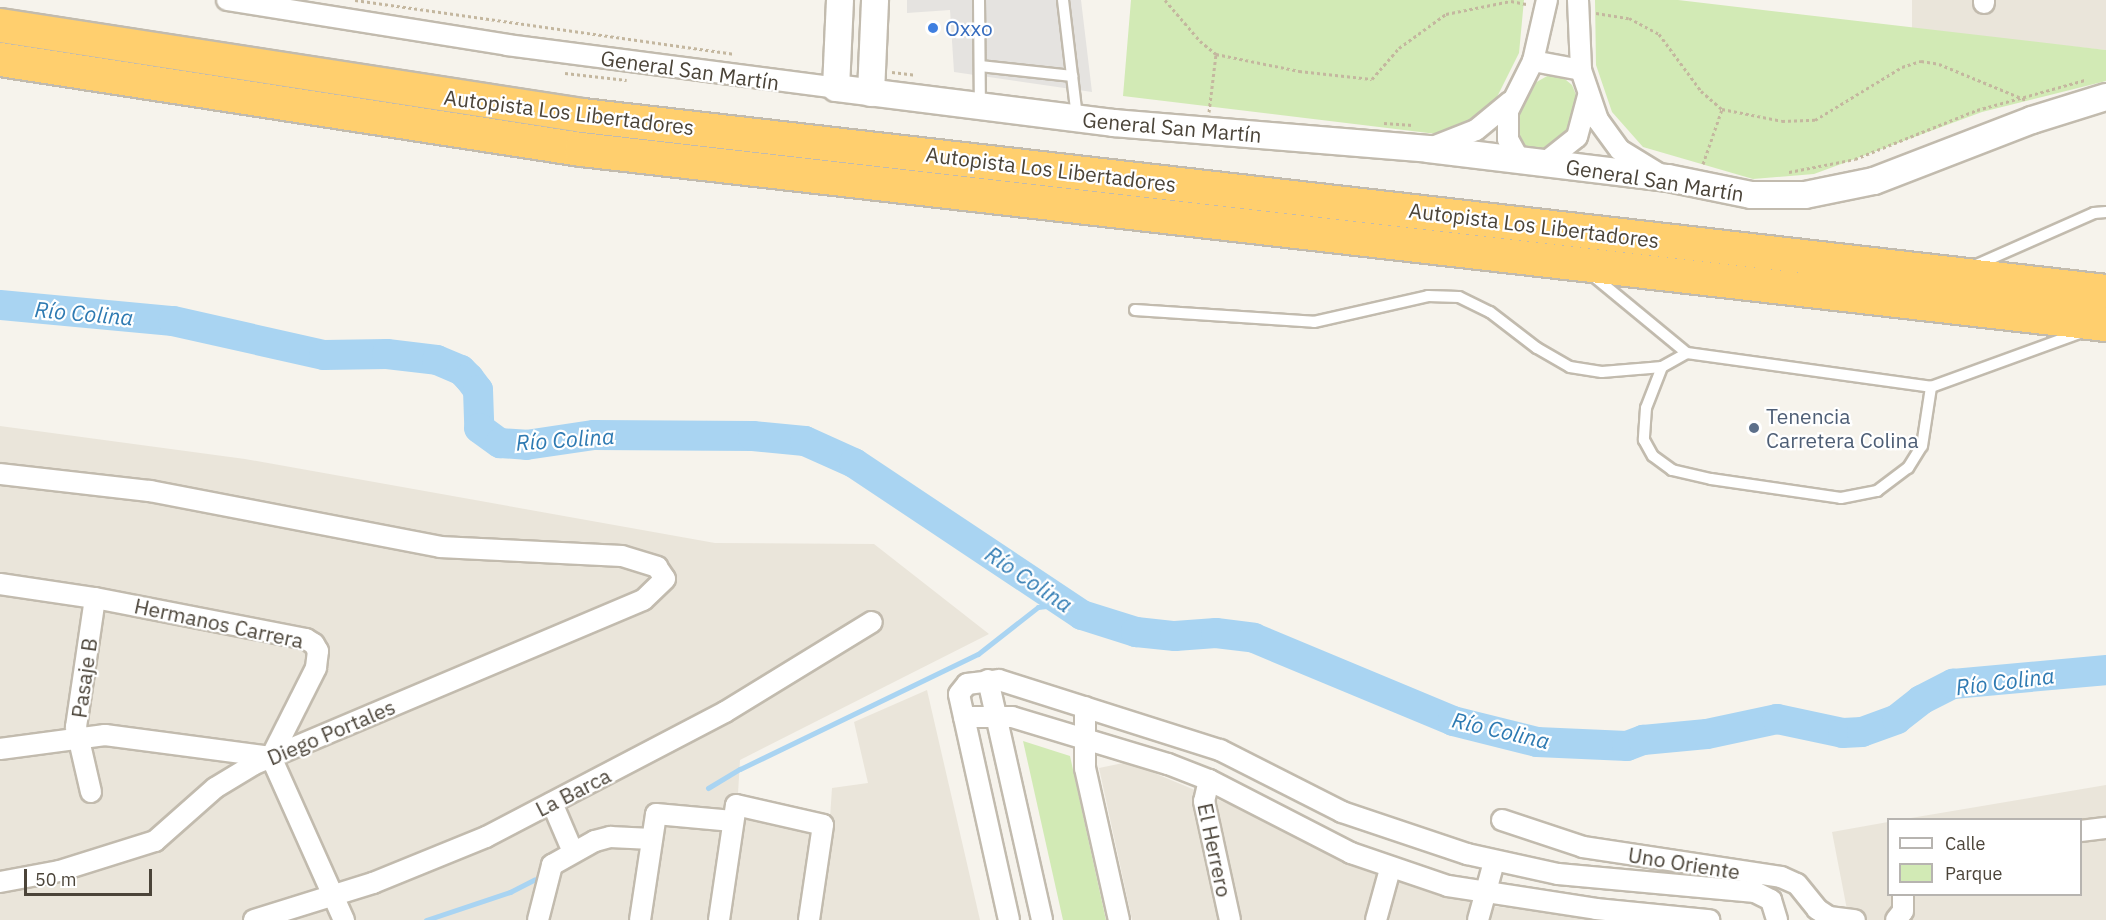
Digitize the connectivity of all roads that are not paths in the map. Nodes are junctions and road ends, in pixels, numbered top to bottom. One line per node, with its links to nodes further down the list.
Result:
1 (226, 0): 14 (street, General San Martín)
2 (840, 0): 14 (street)
3 (875, 0): 16 (street)
4 (979, 0): 11 (lane)
5 (1063, 0): 13 (lane)
6 (1547, 3): 10 (street)
7 (1578, 5): 12 (street)
8 (0, 25): 26 (highway, Autopista Los Libertadores)
9 (0, 59): 25 (highway, Autopista Los Libertadores)
10 (1533, 61): 12 (street); 18 (street)
11 (980, 66): 13 (lane); 19 (lane)
12 (1581, 70): 17 (street)
13 (1072, 76): 20 (lane)
14 (836, 88): 16 (street, General San Martín)
15 (2097, 88): 23 (street, General San Martín)
16 (871, 93): 19 (street, General San Martín)
17 (1588, 96): 22 (street); 23 (street)
18 (1510, 102): 21 (street); 22 (street)
19 (980, 106): 20 (street, General San Martín)
20 (1077, 118): 21 (street, General San Martín)
21 (1428, 149): 22 (street, General San Martín)
22 (1532, 162): 23 (street, General San Martín)
23 (1668, 178)
24 (2106, 212): 26 (lane)
25 (1570, 263): 29 (highway, Autopista Los Libertadores); 30 (lane)
26 (1956, 274): 27 (highway, Autopista Los Libertadores)
27 (2106, 291)
28 (1135, 310): 31 (lane)
29 (2106, 325): 32 (lane)
30 (1688, 353): 31 (lane); 32 (lane)
31 (1662, 367): 32 (lane)
32 (1931, 387)
33 (0, 474): 44 (street, Diego Portales)
34 (0, 584): 35 (street, Hermanos Carrera)
35 (95, 598): 41 (street, Pasaje B); 44 (street, Hermanos Carrera)
36 (872, 622): 47 (street, La Barca)
37 (988, 680): 38 (street); 39 (street); 40 (street)
38 (1085, 706): 42 (street); 54 (street)
39 (996, 715): 40 (street); 42 (street); 68 (street)
40 (964, 717): 67 (street)
41 (78, 737): 43 (street); 44 (street); 46 (street, Pasaje B)
42 (1084, 738): 45 (street); 69 (street)
43 (0, 749)
44 (271, 757): 56 (street, Diego Portales); 58 (street)
45 (1209, 780): 55 (street); 70 (street, El Herrero)
46 (91, 792)
47 (552, 803): 53 (street); 58 (street, La Barca)
48 (734, 813): 52 (street); 65 (street); 66 (street)
49 (1502, 820): 75 (street, Uno Oriente)
50 (2106, 828): 51 (street)
51 (2082, 831)
52 (652, 839): 53 (street); 64 (street)
53 (573, 852): 63 (street)
54 (1494, 862): 57 (street); 74 (street)
55 (1390, 868): 57 (street); 71 (street)
56 (0, 882)
57 (1486, 894): 60 (street); 72 (street)
58 (334, 896): 61 (street, La Barca); 62 (street)
59 (1903, 896): 76 (street)
60 (1595, 914): 73 (street)
61 (254, 920)
62 (344, 920)
63 (538, 920)
64 (640, 920)
65 (719, 920)
66 (809, 920)
67 (1009, 920)
68 (1042, 920)
69 (1119, 920)
70 (1230, 920)
71 (1376, 920)
72 (1478, 920)
73 (1709, 920)
74 (1777, 920)
75 (1855, 920)
76 (1896, 920)

